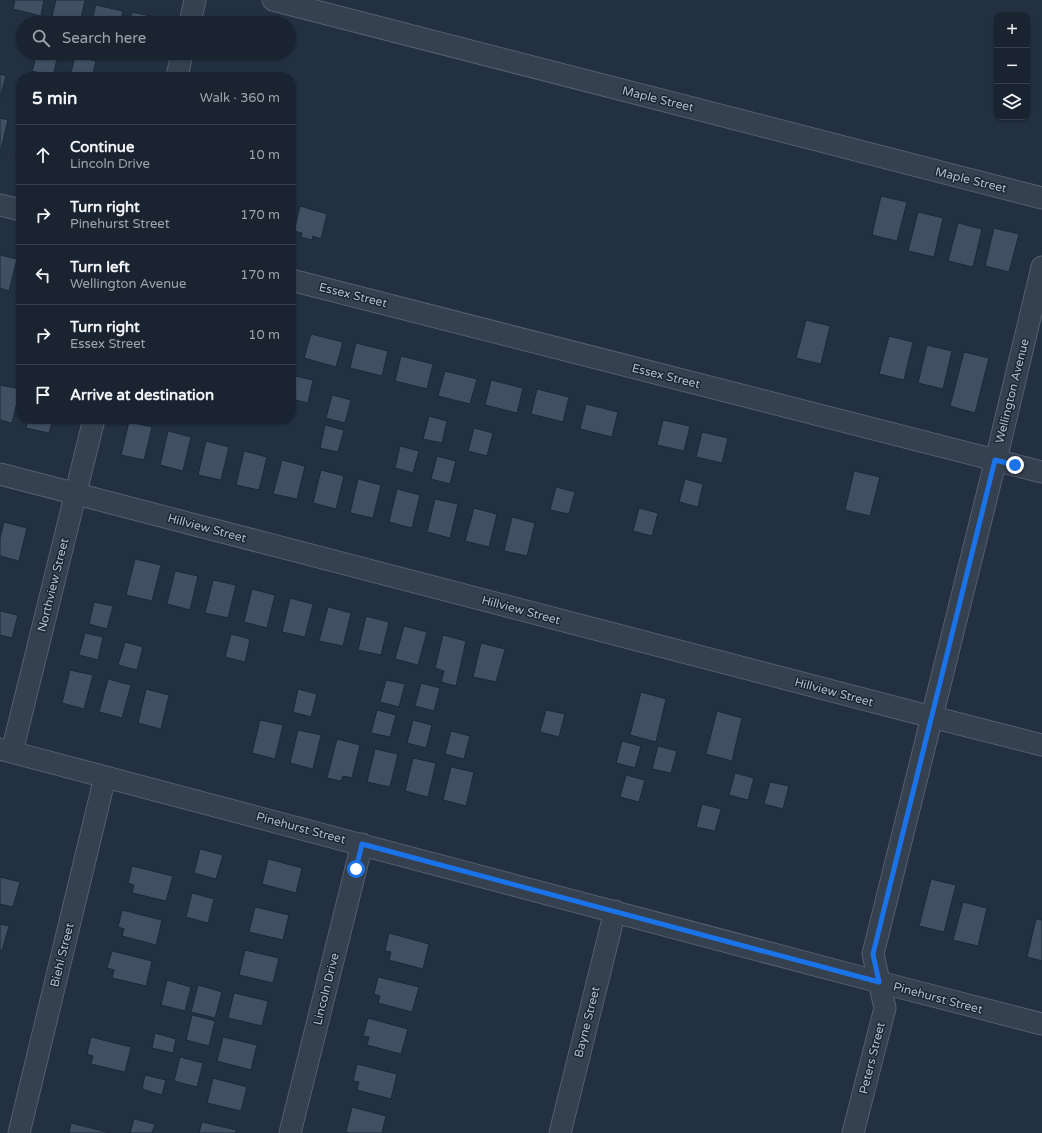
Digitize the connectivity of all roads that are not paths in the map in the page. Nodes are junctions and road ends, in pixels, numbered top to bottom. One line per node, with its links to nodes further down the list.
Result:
1 (195, 0): 3 (street)
2 (273, 0): 6 (street, Maple Street)
3 (192, 16)
4 (181, 60): 5 (street)
5 (178, 72)
6 (1042, 198)
7 (0, 205): 8 (street)
8 (16, 209)
9 (1042, 267): 12 (street, Wellington Avenue)
10 (296, 281): 12 (street, Essex Street)
11 (93, 424): 15 (street, Northview Street)
12 (995, 460): 13 (street, Essex Street); 16 (street, Wellington Avenue)
13 (1042, 472)
14 (0, 474): 15 (street, Hillview Street)
15 (76, 494): 16 (street, Hillview Street); 18 (street, Northview Street)
16 (932, 718): 17 (street, Hillview Street); 22 (street, Wellington Avenue)
17 (1042, 745)
18 (6, 750): 19 (street, Pinehurst Street)
19 (105, 777): 20 (street, Pinehurst Street); 24 (street, Biehl Street)
20 (362, 844): 21 (street, Pinehurst Street); 25 (street, Lincoln Drive)
21 (615, 911): 22 (street, Pinehurst Street); 26 (street, Bayne Street)
22 (879, 982): 23 (street, Pinehurst Street); 27 (street, Peters Street)
23 (1042, 1024)
24 (19, 1133)
25 (290, 1133)
26 (560, 1133)
27 (853, 1133)

